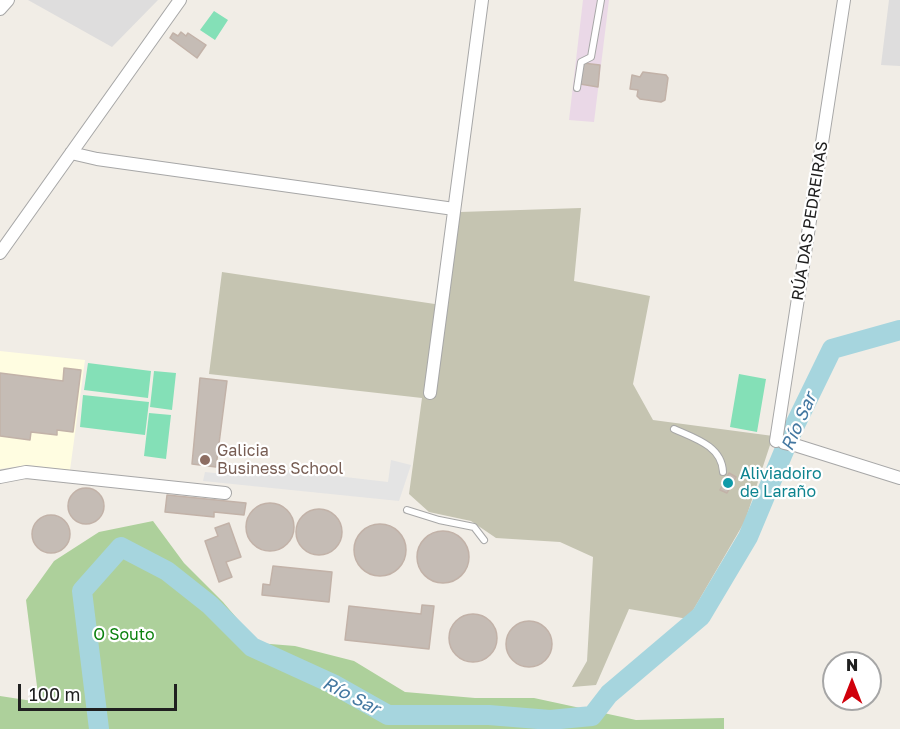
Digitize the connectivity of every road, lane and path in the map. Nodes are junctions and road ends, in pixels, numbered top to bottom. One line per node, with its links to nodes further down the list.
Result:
1 (8, 0): 6 (street)
2 (180, 0): 8 (street)
3 (482, 0): 9 (street)
4 (601, 0): 7 (lane)
5 (844, 0): 15 (street, RÚA DAS PEDREIRAS)
6 (0, 9)
7 (577, 88)
8 (71, 153): 9 (street); 10 (street)
9 (454, 209): 11 (street)
10 (0, 253)
11 (430, 393)
12 (674, 429): 13 (lane)
13 (723, 472)
14 (0, 477): 16 (street)
15 (900, 478)
16 (225, 492)
17 (407, 510): 18 (lane)
18 (484, 540)

